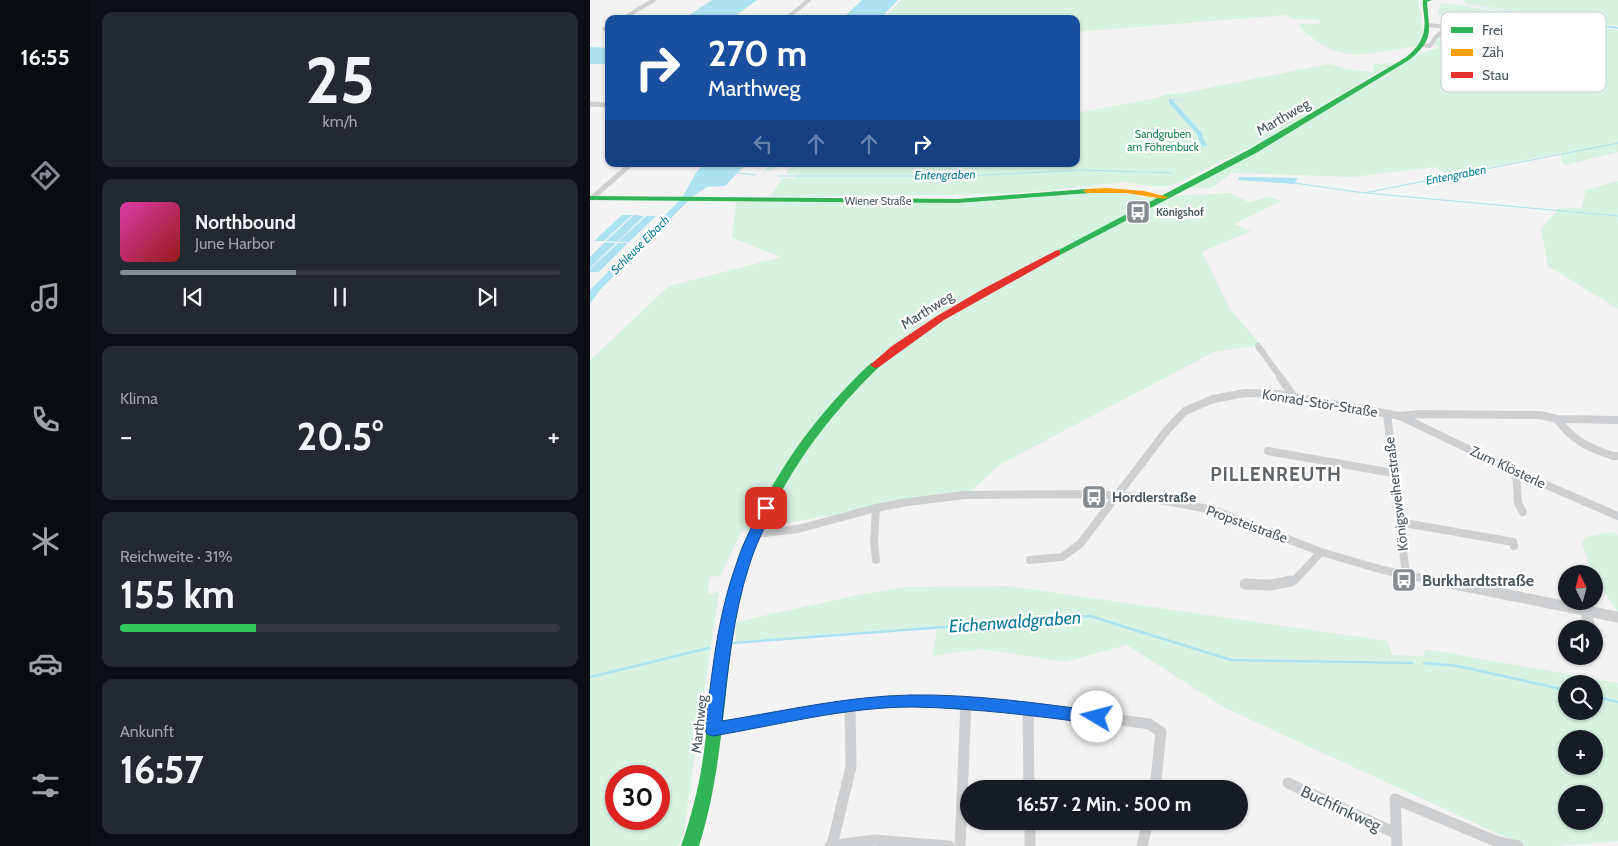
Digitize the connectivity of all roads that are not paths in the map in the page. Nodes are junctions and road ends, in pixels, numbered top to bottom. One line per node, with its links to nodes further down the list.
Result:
1 (654, 0): 4 (street)
2 (809, 0): 5 (street)
3 (1427, 1): 6 (main road)
4 (629, 15)
5 (791, 15)
6 (1428, 25): 7 (street); 9 (main road)
7 (1441, 26)
8 (1441, 32): 9 (street)
9 (1424, 45): 16 (main road, Marthweg)
10 (590, 104): 11 (street)
11 (597, 104): 12 (street); 13 (street)
12 (605, 105)
13 (590, 109)
14 (627, 167): 15 (street)
15 (594, 196): 16 (main road, Wiener Straße)
16 (1164, 197): 32 (main road, Marthweg)
17 (1258, 346): 18 (street)
18 (1294, 397): 19 (street, Konrad-Stör-Straße); 27 (street, Konrad-Stör-Straße)
19 (1387, 414): 20 (street, Zum Klösterle); 26 (street, Königsweiherstraße)
20 (1400, 416): 21 (street, Zum Klösterle); 25 (street, Zum Klösterle)
21 (1557, 419): 22 (street, Zum Klösterle); 24 (street)
22 (1617, 420)
23 (1268, 451): 26 (street)
24 (1618, 456)
25 (1516, 472): 29 (street); 30 (street, Zum Klösterle)
26 (1393, 473): 31 (street, Königsweiherstraße)
27 (1116, 496): 28 (street, Propsteistraße); 34 (street, Propsteistraße); 36 (street)
28 (876, 508): 32 (street, Propsteistraße); 35 (street)
29 (1523, 512)
30 (1618, 516)
31 (1399, 522): 33 (street); 37 (street, Königsweiherstraße)
32 (755, 534): 46 (main road, Marthweg)
33 (1514, 546)
34 (1321, 552): 37 (street, Propsteistraße); 38 (street)
35 (876, 560)
36 (1030, 560)
37 (1406, 574): 39 (street, Propsteistraße)
38 (1245, 584)
39 (1558, 605)
40 (1584, 610): 41 (street, Propsteistraße); 42 (street)
41 (1618, 618)
42 (1588, 620)
43 (966, 702): 44 (street); 45 (street); 56 (street)
44 (850, 706): 46 (street); 54 (street)
45 (1028, 708): 47 (street); 48 (street)
46 (713, 730): 53 (main road, Marthweg)
47 (1029, 780)
48 (1156, 780)
49 (1288, 783): 52 (street, Buchfinkweg)
50 (1030, 830): 57 (street)
51 (1146, 830): 58 (street)
52 (1394, 832): 59 (street); 60 (street)
53 (690, 846)
54 (831, 846): 55 (street)
55 (949, 846)
56 (960, 846)
57 (1030, 846)
58 (1142, 846)
59 (1397, 846)
60 (1518, 846)

